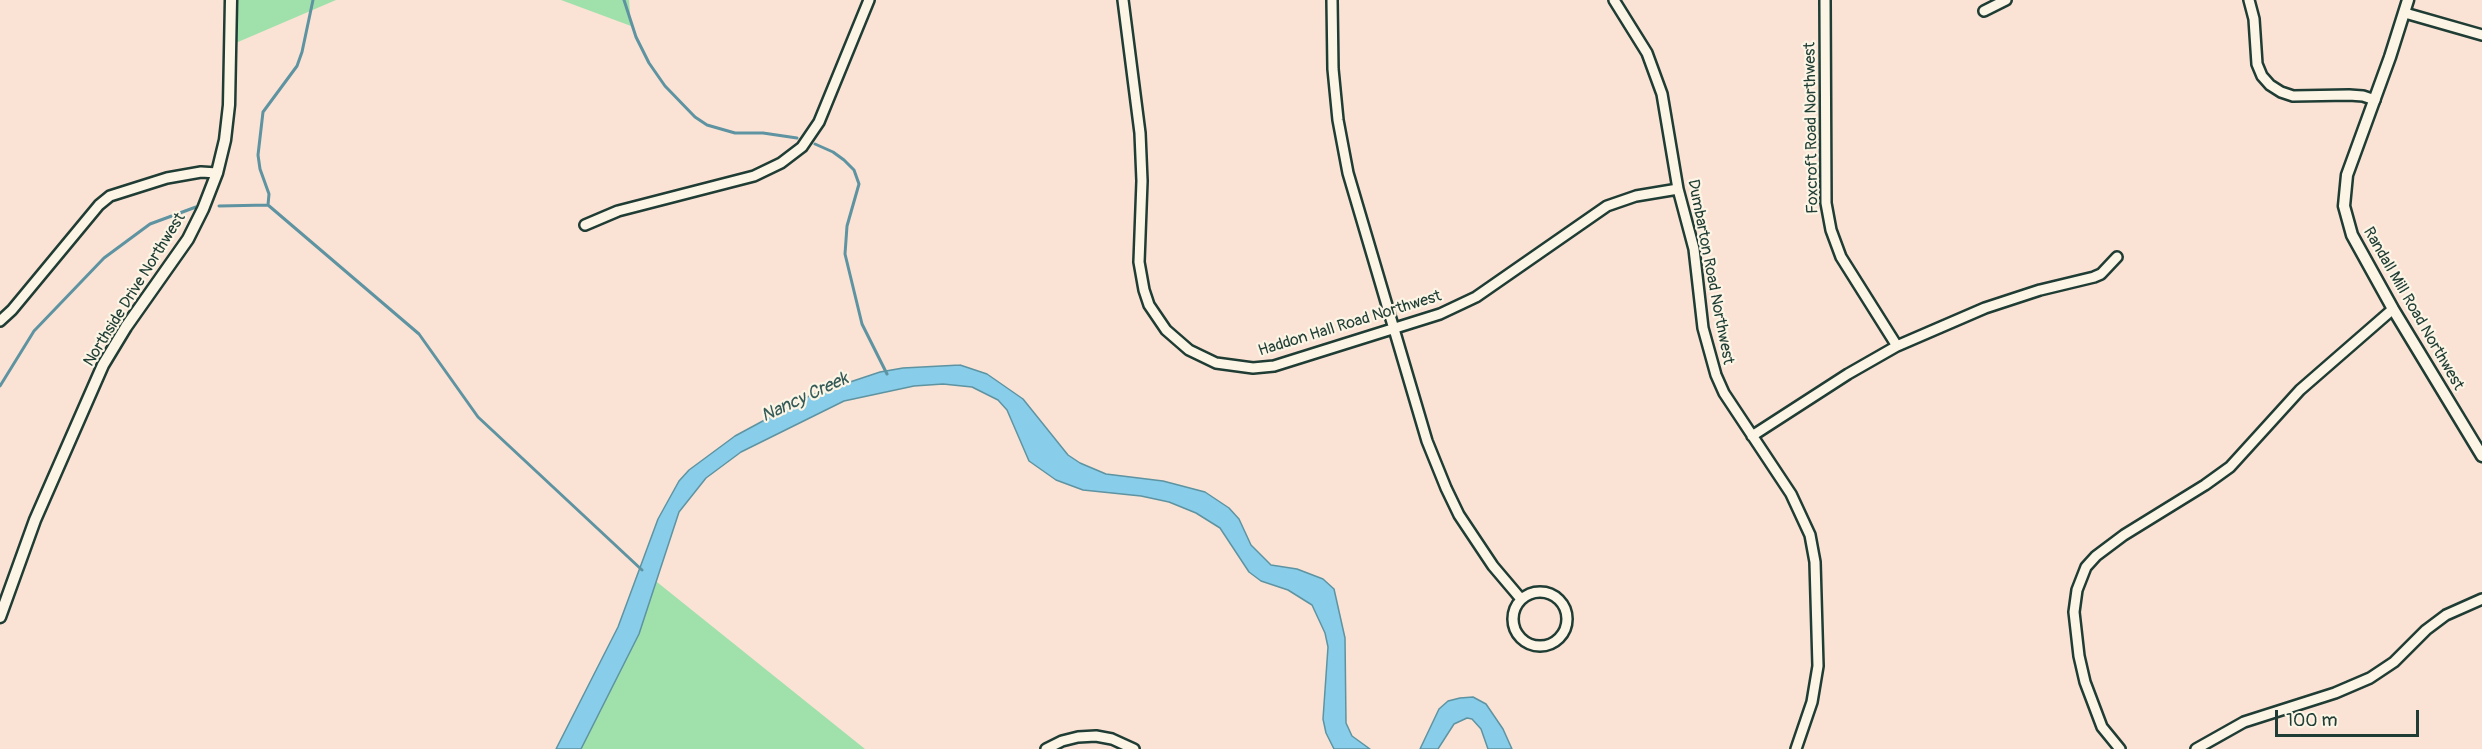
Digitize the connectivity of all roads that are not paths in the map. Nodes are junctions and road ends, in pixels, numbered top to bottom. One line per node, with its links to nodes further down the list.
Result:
1 (231, 0): 14 (street, Northside Drive Northwest)
2 (869, 0): 16 (street)
3 (1123, 0): 20 (street, Haddon Hall Road Northwest)
4 (1332, 0): 20 (street)
5 (1614, 0): 15 (street, Dumbarton Road Northwest)
6 (1825, 0): 21 (street, Foxcroft Road Northwest)
7 (2006, 0): 10 (street)
8 (2249, 0): 13 (street)
9 (2408, 0): 11 (street, Randall Mill Road Northwest)
10 (1984, 11)
11 (2405, 13): 12 (street); 13 (street, Randall Mill Road Northwest)
12 (2482, 35)
13 (2375, 100): 18 (street, Randall Mill Road Northwest)
14 (217, 173): 19 (street); 26 (street, Northside Drive Northwest)
15 (1678, 189): 20 (street, Haddon Hall Road Northwest); 22 (street, Dumbarton Road Northwest)
16 (585, 225)
17 (2117, 257): 21 (street)
18 (2393, 309): 23 (street, Randall Mill Road Northwest); 30 (street)
19 (0, 321)
20 (1394, 329): 24 (street)
21 (1897, 346): 22 (street)
22 (1752, 436): 29 (street, Dumbarton Road Northwest)
23 (2482, 456)
24 (1521, 599): 24 (street)
25 (2482, 599): 31 (street)
26 (0, 617)
27 (1047, 749): 28 (street)
28 (1134, 749)
29 (1796, 749)
30 (2120, 749)
31 (2196, 749)

